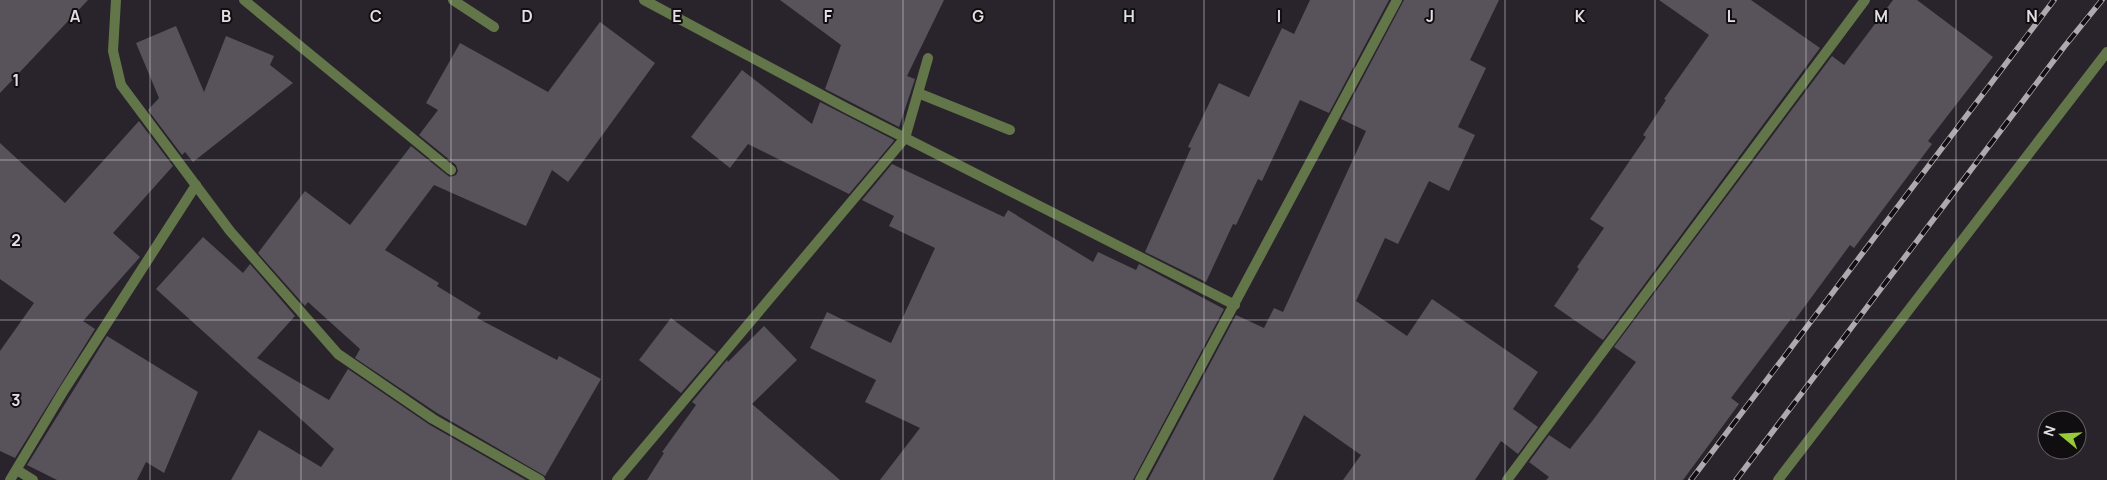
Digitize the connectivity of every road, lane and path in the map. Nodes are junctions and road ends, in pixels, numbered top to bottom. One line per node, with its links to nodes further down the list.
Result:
1 (116, 0): 14 (street)
2 (244, 0): 13 (street)
3 (453, 0): 7 (street)
4 (644, 0): 12 (street)
5 (1397, 0): 15 (street)
6 (1866, 0): 22 (street)
7 (494, 27)
8 (2107, 52): 23 (street)
9 (928, 58): 10 (street)
10 (918, 93): 11 (street); 12 (street)
11 (1010, 130)
12 (905, 138): 15 (street); 20 (street)
13 (451, 170)
14 (196, 185): 16 (street); 19 (street)
15 (1235, 306): 21 (street)
16 (17, 470): 17 (street); 18 (street)
17 (10, 480)
18 (33, 480)
19 (540, 480)
20 (617, 480)
21 (1140, 480)
22 (1507, 480)
23 (1778, 480)

